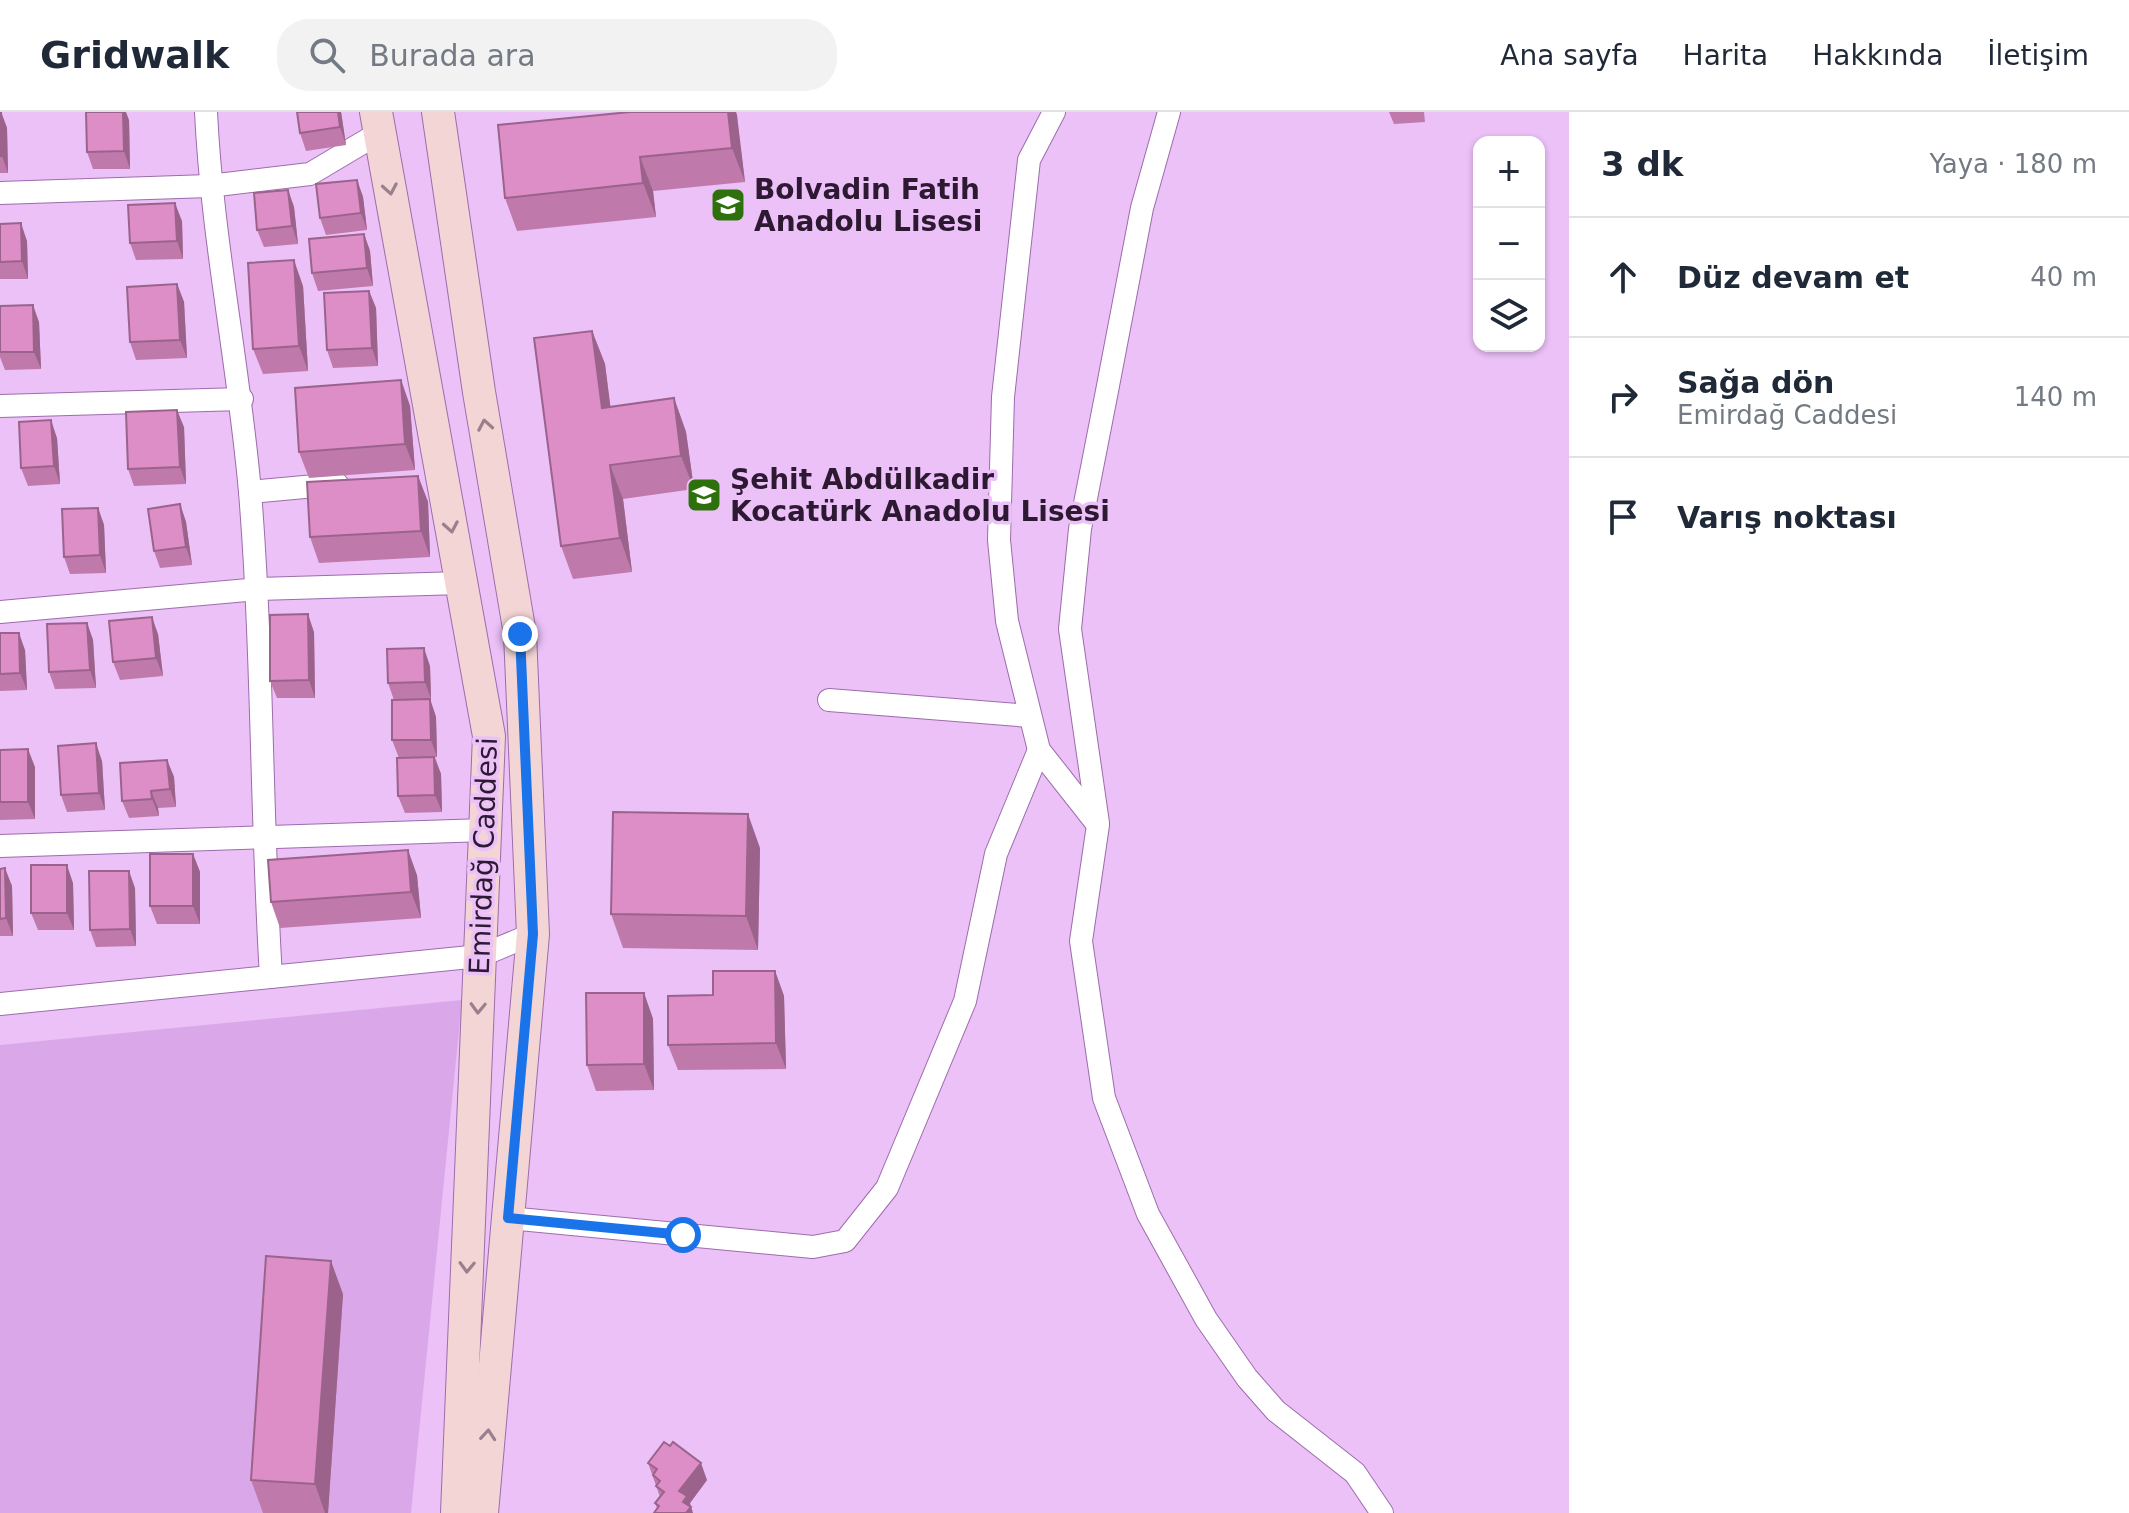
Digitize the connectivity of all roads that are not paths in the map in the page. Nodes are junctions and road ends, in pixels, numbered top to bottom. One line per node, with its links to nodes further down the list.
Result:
1 (206, 112): 6 (street)
2 (438, 112): 22 (main road, Emirdağ Caddesi, one-way to 2)
3 (1054, 112): 16 (street)
4 (1169, 112): 18 (street)
5 (378, 123): 6 (street); 12 (main road, Emirdağ Caddesi, one-way to 12)
6 (209, 186): 7 (street); 8 (street)
7 (0, 193)
8 (242, 399): 9 (street); 11 (street)
9 (0, 406)
10 (353, 482): 11 (street)
11 (250, 492): 13 (street)
12 (461, 583): 13 (street); 19 (main road, Emirdağ Caddesi)
13 (258, 589): 14 (street); 20 (street)
14 (0, 612)
15 (829, 700): 16 (street)
16 (1030, 716): 17 (street)
17 (1039, 750): 18 (street); 26 (street)
18 (1098, 825): 29 (street)
19 (485, 830): 20 (street); 23 (main road, Emirdağ Caddesi)
20 (263, 836): 21 (street); 24 (street)
21 (0, 846)
22 (533, 934): 23 (street); 26 (main road, Emirdağ Caddesi)
23 (480, 956): 24 (street); 27 (main road, Emirdağ Caddesi, one-way to 27)
24 (271, 977): 25 (street)
25 (0, 1004)
26 (508, 1218): 28 (main road, Emirdağ Caddesi, one-way to 26)
27 (457, 1513)
28 (482, 1513)
29 (1382, 1513)

